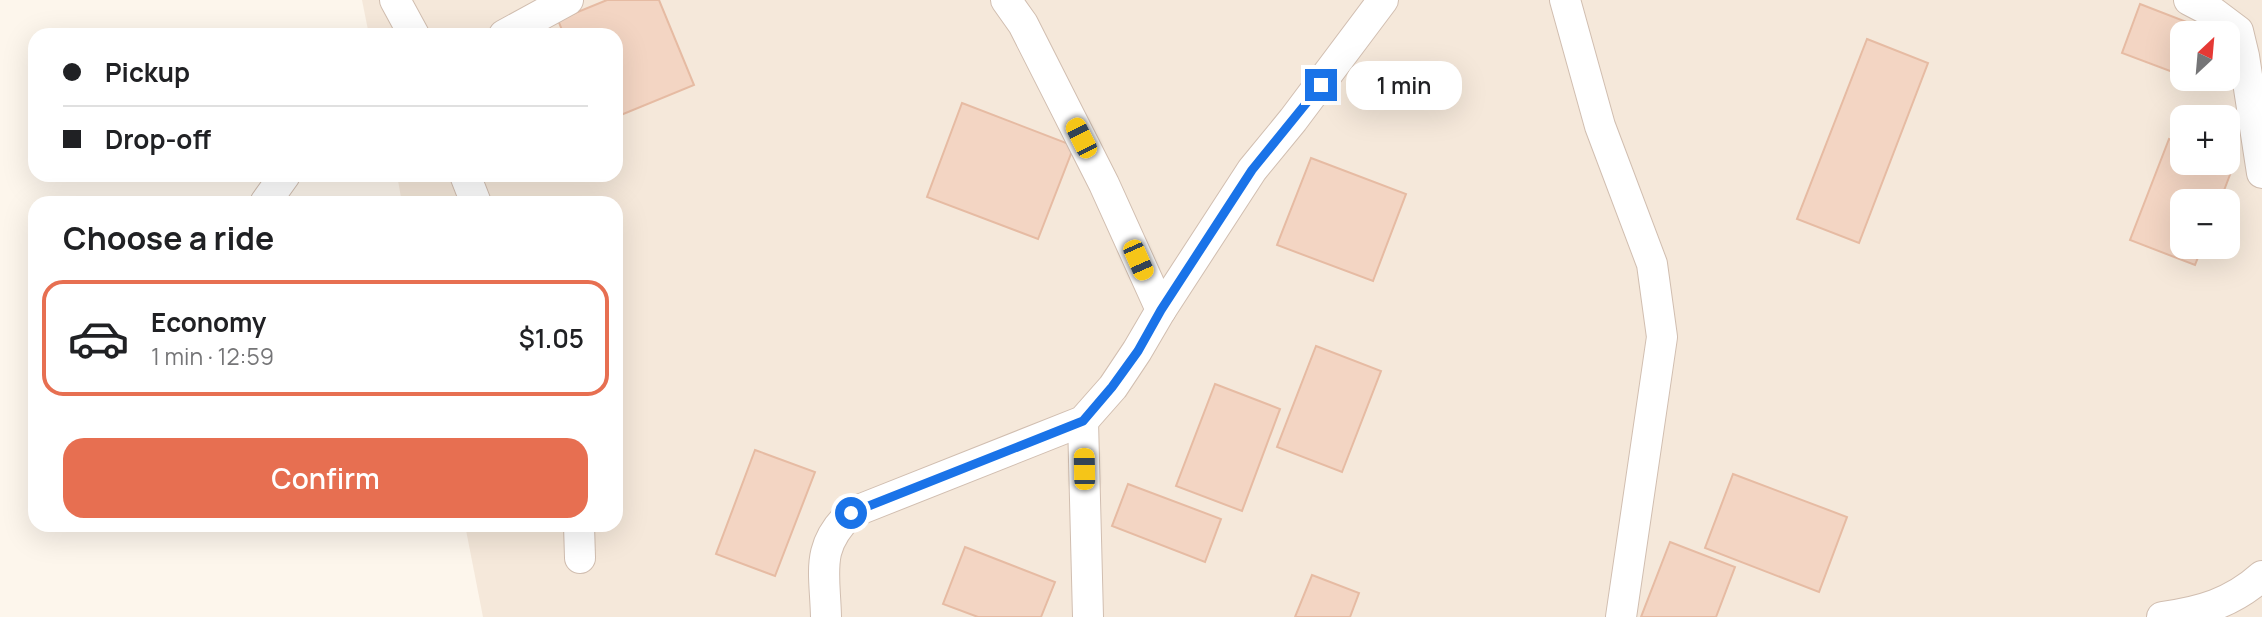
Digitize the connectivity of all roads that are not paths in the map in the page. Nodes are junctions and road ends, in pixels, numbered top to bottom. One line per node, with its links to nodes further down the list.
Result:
1 (395, 0): 7 (street)
2 (568, 0): 8 (street)
3 (1006, 0): 10 (street)
4 (1383, 0): 10 (street)
5 (1565, 0): 17 (street)
6 (2189, 0): 9 (street)
7 (410, 28)
8 (517, 28)
9 (2262, 173)
10 (1161, 310): 11 (street)
11 (1083, 421): 15 (street); 16 (street)
12 (579, 532): 13 (street)
13 (580, 558)
14 (2262, 576): 18 (street)
15 (826, 617)
16 (1088, 617)
17 (1621, 617)
18 (2162, 617)

